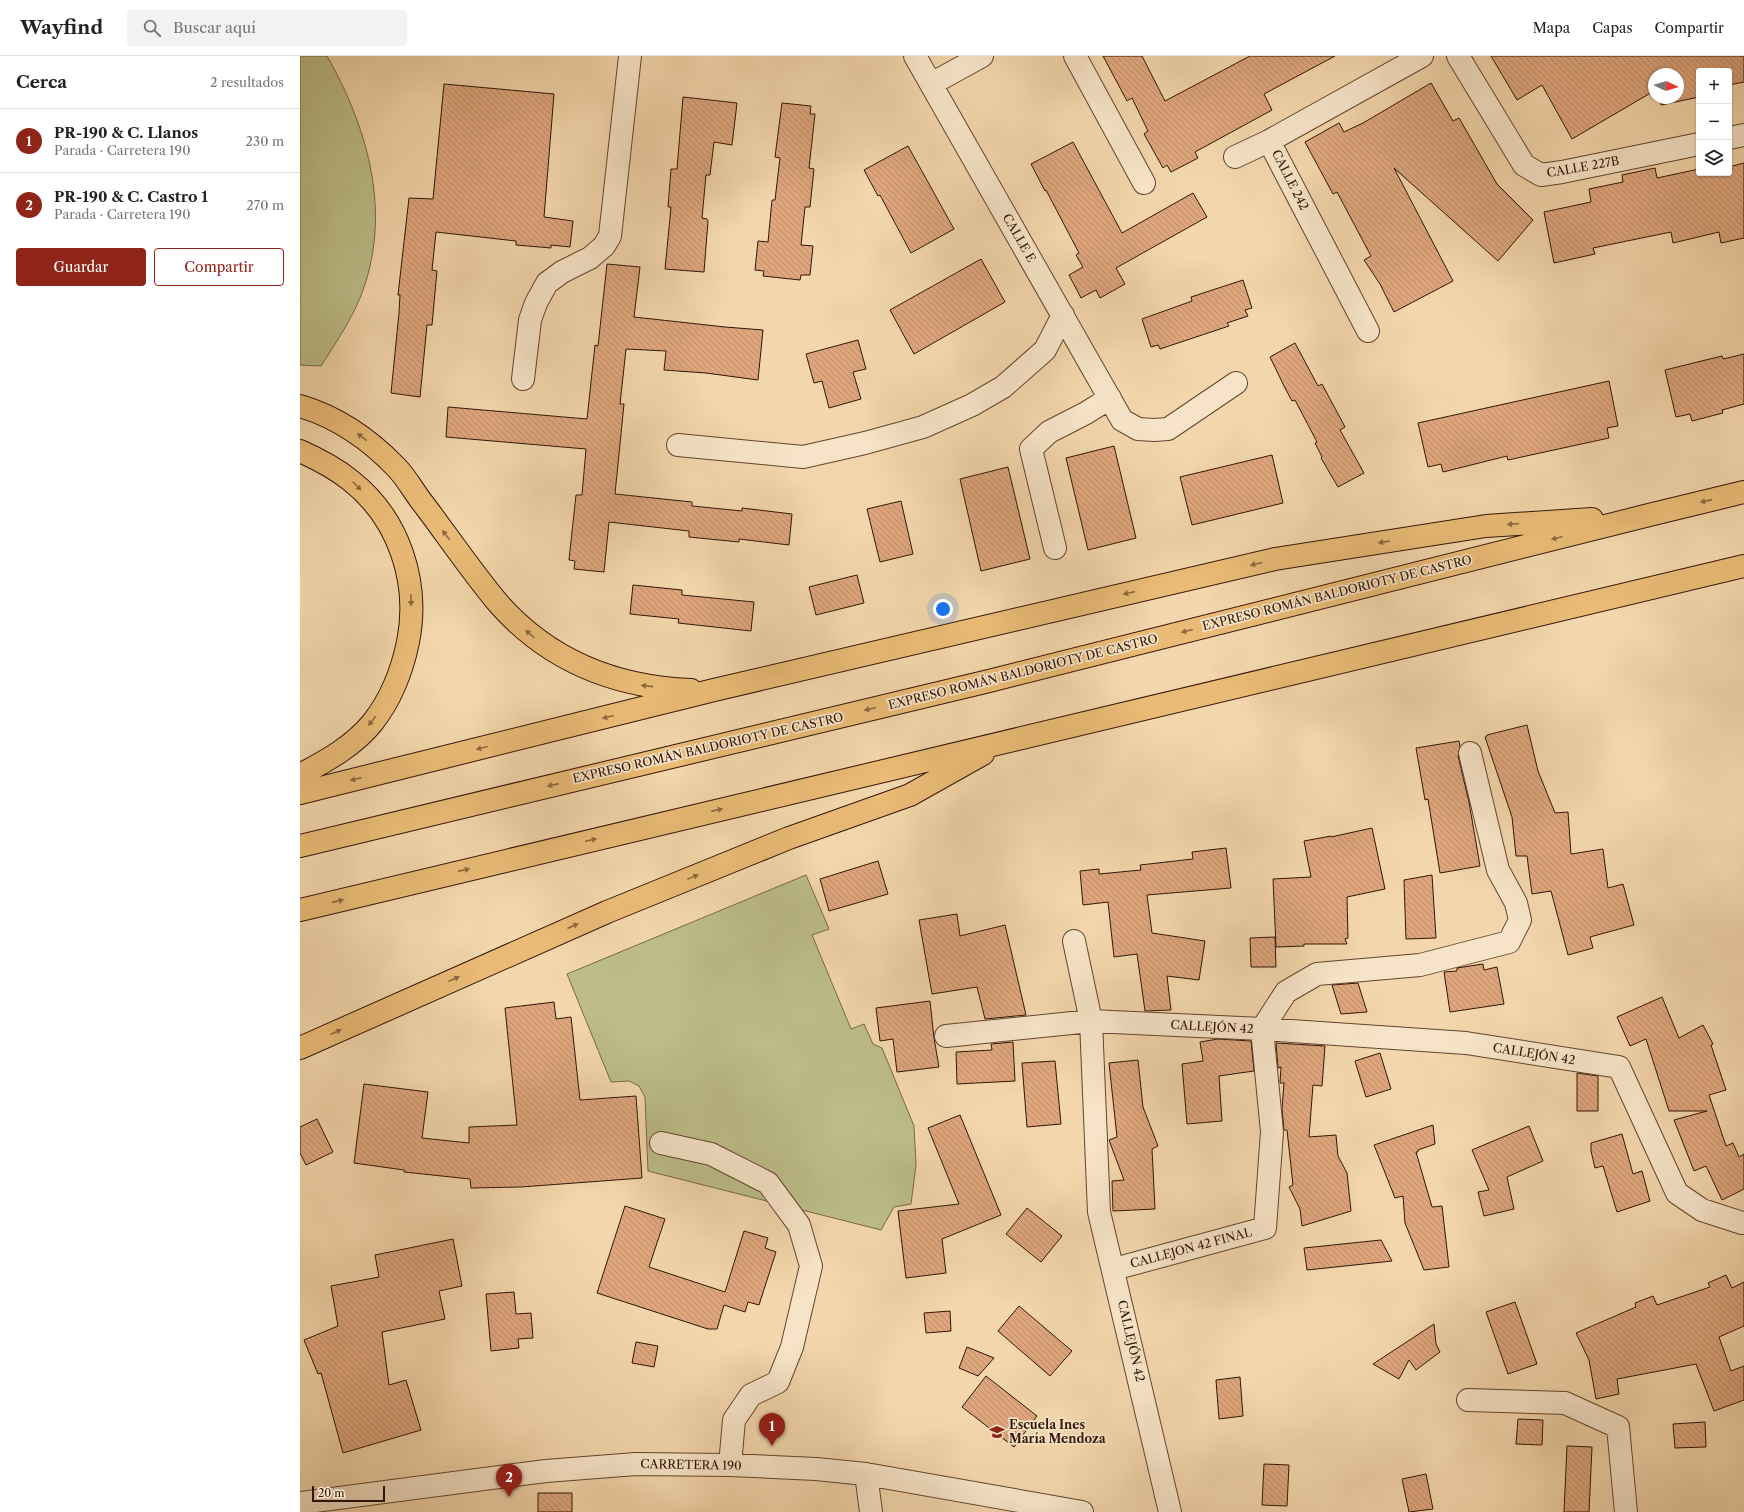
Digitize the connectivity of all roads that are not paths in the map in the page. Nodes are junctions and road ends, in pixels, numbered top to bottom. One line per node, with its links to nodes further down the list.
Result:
1 (630, 56): 16 (street)
2 (915, 56): 7 (street, CALLE E)
3 (982, 56): 7 (street)
4 (1075, 56): 13 (street)
5 (1422, 56): 10 (street, CALLE 242)
6 (1458, 56): 11 (street, CALLE 227B)
7 (931, 84): 14 (street, CALLE E)
8 (1744, 135): 9 (street)
9 (1732, 137)
10 (1270, 141): 12 (street); 15 (street, CALLE 242)
11 (1696, 145)
12 (1235, 158)
13 (1144, 183)
14 (1063, 315): 18 (street, CALLE E); 20 (street)
15 (1368, 331)
16 (523, 379)
17 (1236, 383): 18 (street, CALLE E)
18 (1110, 398): 24 (street)
19 (300, 406): 26 (highway, one-way to 19)
20 (678, 446)
21 (300, 451): 29 (highway, one-way to 29)
22 (1744, 492): 23 (highway, EXPRESO ROMÁN BALDORIOTY DE CASTRO, one-way to 23)
23 (1649, 515): 26 (highway, one-way to 26); 31 (highway, EXPRESO ROMÁN BALDORIOTY DE CASTRO, one-way to 31)
24 (1055, 548)
25 (1744, 566): 27 (highway)
26 (714, 690): 30 (highway, one-way to 30)
27 (1006, 741): 32 (highway, one-way to 27); 37 (highway, one-way to 27)
28 (1470, 753): 35 (street)
29 (300, 775)
30 (300, 793)
31 (300, 846)
32 (300, 910)
33 (1074, 941): 34 (street)
34 (1091, 1021): 35 (street, CALLEJÓN 42); 36 (street); 40 (street, CALLEJÓN 42)
35 (1262, 1029): 39 (street, CALLEJÓN 42); 40 (street, CALLEJON 42 FINAL)
36 (946, 1036)
37 (300, 1048)
38 (661, 1143): 42 (street)
39 (1742, 1223)
40 (1114, 1269): 47 (street, CALLEJÓN 42)
41 (1468, 1400): 48 (street)
42 (730, 1465): 43 (street, CARRETERA 190); 44 (street, CARRETERA 190)
43 (866, 1474): 45 (street); 46 (street, CARRETERA 190)
44 (300, 1503)
45 (871, 1512)
46 (1082, 1512)
47 (1170, 1512)
48 (1626, 1512)

